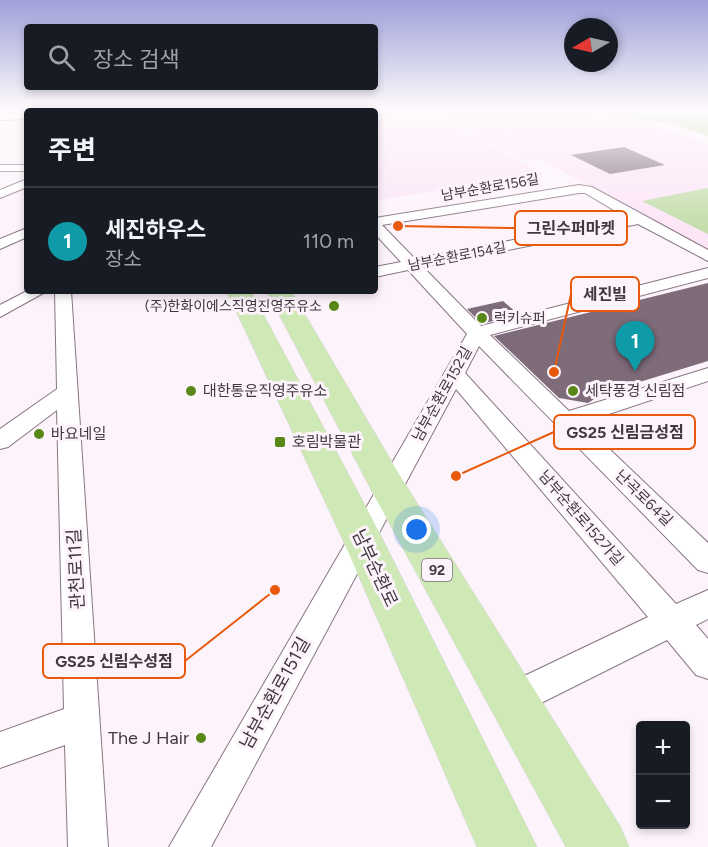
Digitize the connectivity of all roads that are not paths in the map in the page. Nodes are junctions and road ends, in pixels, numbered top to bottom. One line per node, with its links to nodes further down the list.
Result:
1 (0, 168): 2 (street)
2 (24, 168)
3 (24, 184): 4 (street)
4 (0, 194)
5 (639, 220): 6 (street, 남부순환로156길); 10 (street); 11 (street, 남부순환로154길)
6 (378, 223)
7 (378, 227): 11 (street, 난곡로64길)
8 (24, 233): 9 (street)
9 (0, 245)
10 (708, 256)
11 (412, 265): 12 (street, 남부순환로154길); 19 (street, 난곡로64길)
12 (378, 272)
13 (708, 273): 19 (street, 남부순환로152길)
14 (33, 294): 18 (street)
15 (63, 294): 22 (street, 관천로11길)
16 (240, 294): 26 (main road, 남부순환로)
17 (282, 294): 25 (main road, 92)
18 (0, 312)
19 (477, 333): 20 (street, 남부순환로152길); 23 (street, 난곡로64길)
20 (454, 373): 25 (street, 남부순환로152길); 29 (street, 남부순환로152가길)
21 (708, 374): 23 (street)
22 (68, 391): 24 (street); 32 (street, 관천로11길)
23 (565, 420): 27 (street, 난곡로64길)
24 (0, 441)
25 (389, 489): 26 (street, 남부순환로152길); 31 (main road, 92)
26 (362, 538): 35 (street, 남부순환로151길); 36 (main road, 남부순환로)
27 (708, 561)
28 (708, 604): 29 (street)
29 (672, 621): 30 (street, 남부순환로152가길); 31 (street)
30 (708, 663)
31 (513, 699): 37 (main road, 92)
32 (84, 720): 33 (street); 34 (street, 관천로11길)
33 (0, 750)
34 (88, 847)
35 (189, 847)
36 (507, 847)
37 (599, 847)

